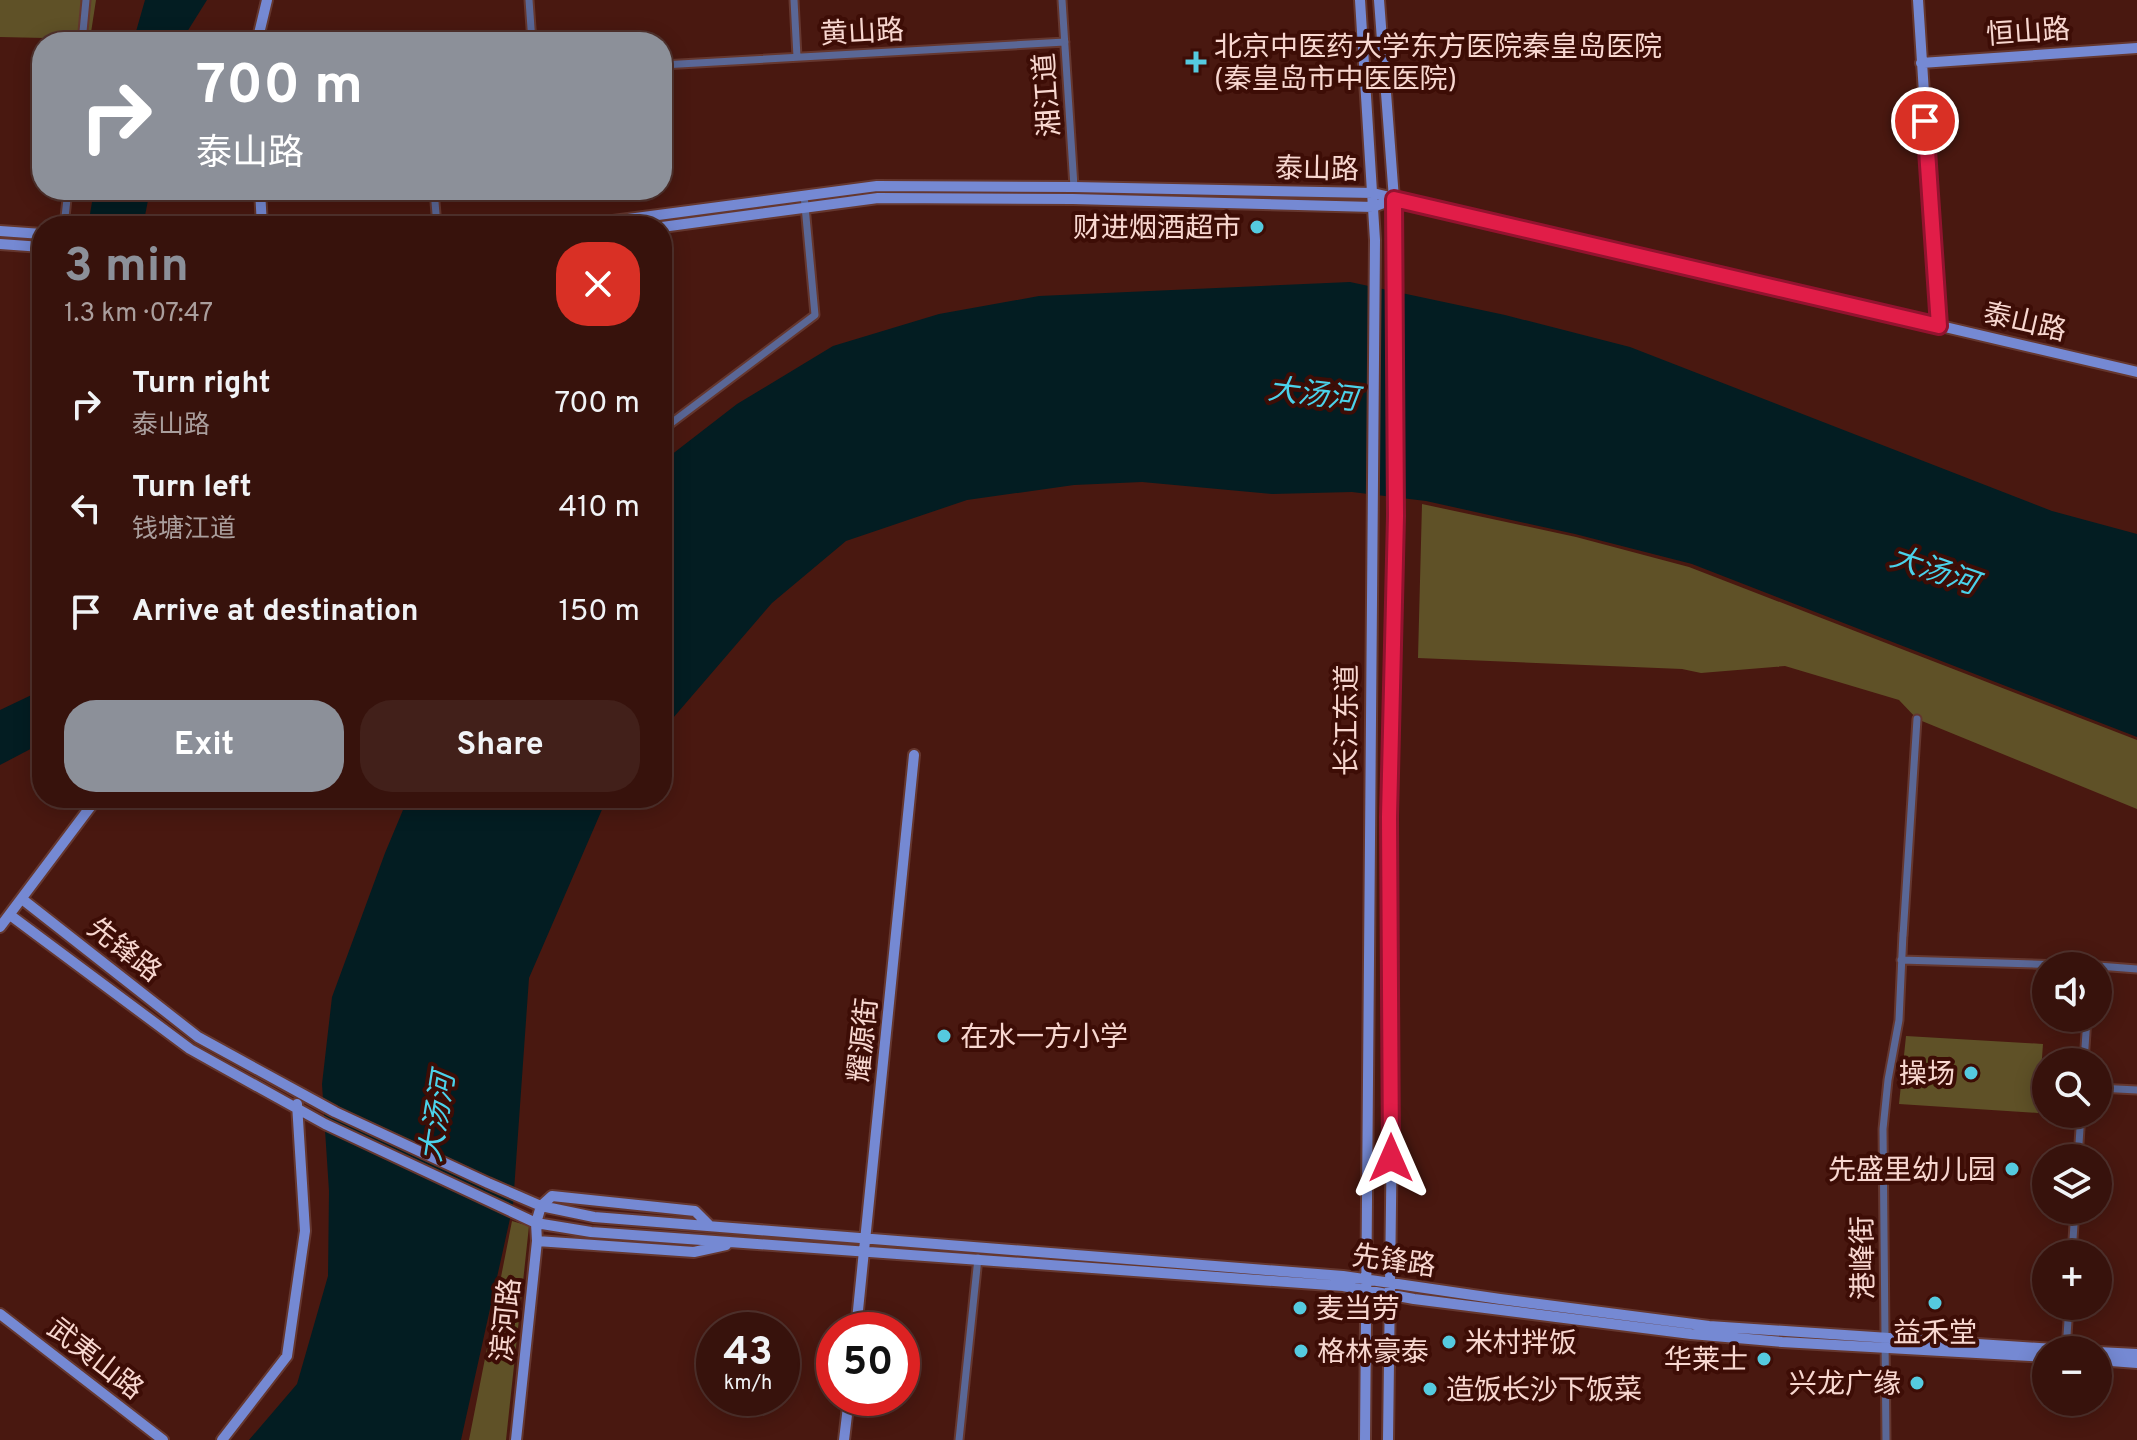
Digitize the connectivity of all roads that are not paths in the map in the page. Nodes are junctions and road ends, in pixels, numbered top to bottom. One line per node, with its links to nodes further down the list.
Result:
1 (86, 0): 9 (street)
2 (267, 0): 10 (street)
3 (529, 0): 11 (street)
4 (794, 0): 14 (street)
5 (1062, 0): 12 (street, 湘江道)
6 (1360, 0): 18 (street, 长江东道)
7 (1379, 0): 20 (street, 长江东道)
8 (1918, 0): 15 (street)
9 (83, 32)
10 (259, 32)
11 (531, 32)
12 (1065, 42): 14 (street, 黄山路); 17 (street, 湘江道)
13 (2137, 48): 15 (street, 恒山路)
14 (797, 57): 16 (street, 黄山路)
15 (1921, 63): 29 (street)
16 (672, 64)
17 (1074, 187): 18 (street, 泰山路); 19 (street, 泰山路)
18 (1373, 193): 20 (street, 泰山路); 21 (street, 长江东道)
19 (804, 195): 22 (street); 23 (street, 泰山路)
20 (1394, 199): 21 (street); 29 (street, 泰山路); 55 (street, 长江东道)
21 (1373, 207): 22 (street); 54 (street, 长江东道)
22 (805, 208): 24 (street); 31 (street)
23 (649, 216)
24 (672, 226)
25 (0, 231): 26 (street)
26 (32, 233)
27 (0, 244): 28 (street)
28 (32, 246)
29 (1939, 326): 30 (street, 泰山路)
30 (2137, 372)
31 (672, 422)
32 (1917, 719): 38 (street, 港峰街)
33 (914, 755): 48 (street, 耀源街)
34 (90, 808): 35 (street)
35 (22, 899): 36 (street); 44 (street, 先锋路)
36 (10, 915): 37 (street); 45 (street)
37 (0, 927)
38 (1901, 961): 39 (street); 58 (street, 港峰街)
39 (2032, 964)
40 (2112, 967): 41 (street)
41 (2137, 969)
42 (2112, 1089): 43 (street)
43 (2137, 1090)
44 (296, 1091): 45 (street); 46 (street, 先锋路)
45 (297, 1108): 47 (street); 67 (street)
46 (541, 1206): 47 (street, 滨河路); 48 (street, 先锋路)
47 (536, 1223): 49 (street, 滨河路); 50 (street)
48 (866, 1239): 51 (street, 先锋路); 52 (street, 耀源街)
49 (537, 1241): 50 (street); 68 (street, 滨河路)
50 (740, 1242): 52 (street)
51 (979, 1248): 53 (street); 54 (street, 先锋路)
52 (864, 1253): 53 (street); 56 (street, 耀源街)
53 (977, 1260): 54 (street); 70 (street)
54 (1366, 1284): 55 (street, 先锋路); 71 (street, 长江东道)
55 (1390, 1288): 58 (street, 先锋路); 72 (street, 长江东道)
56 (858, 1312)
57 (0, 1314): 66 (street, 武夷山路)
58 (1886, 1343): 59 (street, 先锋路); 62 (street); 73 (street, 港峰街)
59 (2032, 1349)
60 (2112, 1353): 61 (street)
61 (2137, 1354)
62 (2032, 1356)
63 (2112, 1361): 64 (street)
64 (2137, 1363)
65 (847, 1416): 69 (street)
66 (163, 1440)
67 (222, 1440)
68 (516, 1440)
69 (844, 1440)
70 (959, 1440)
71 (1365, 1440)
72 (1388, 1440)
73 (1886, 1440)

